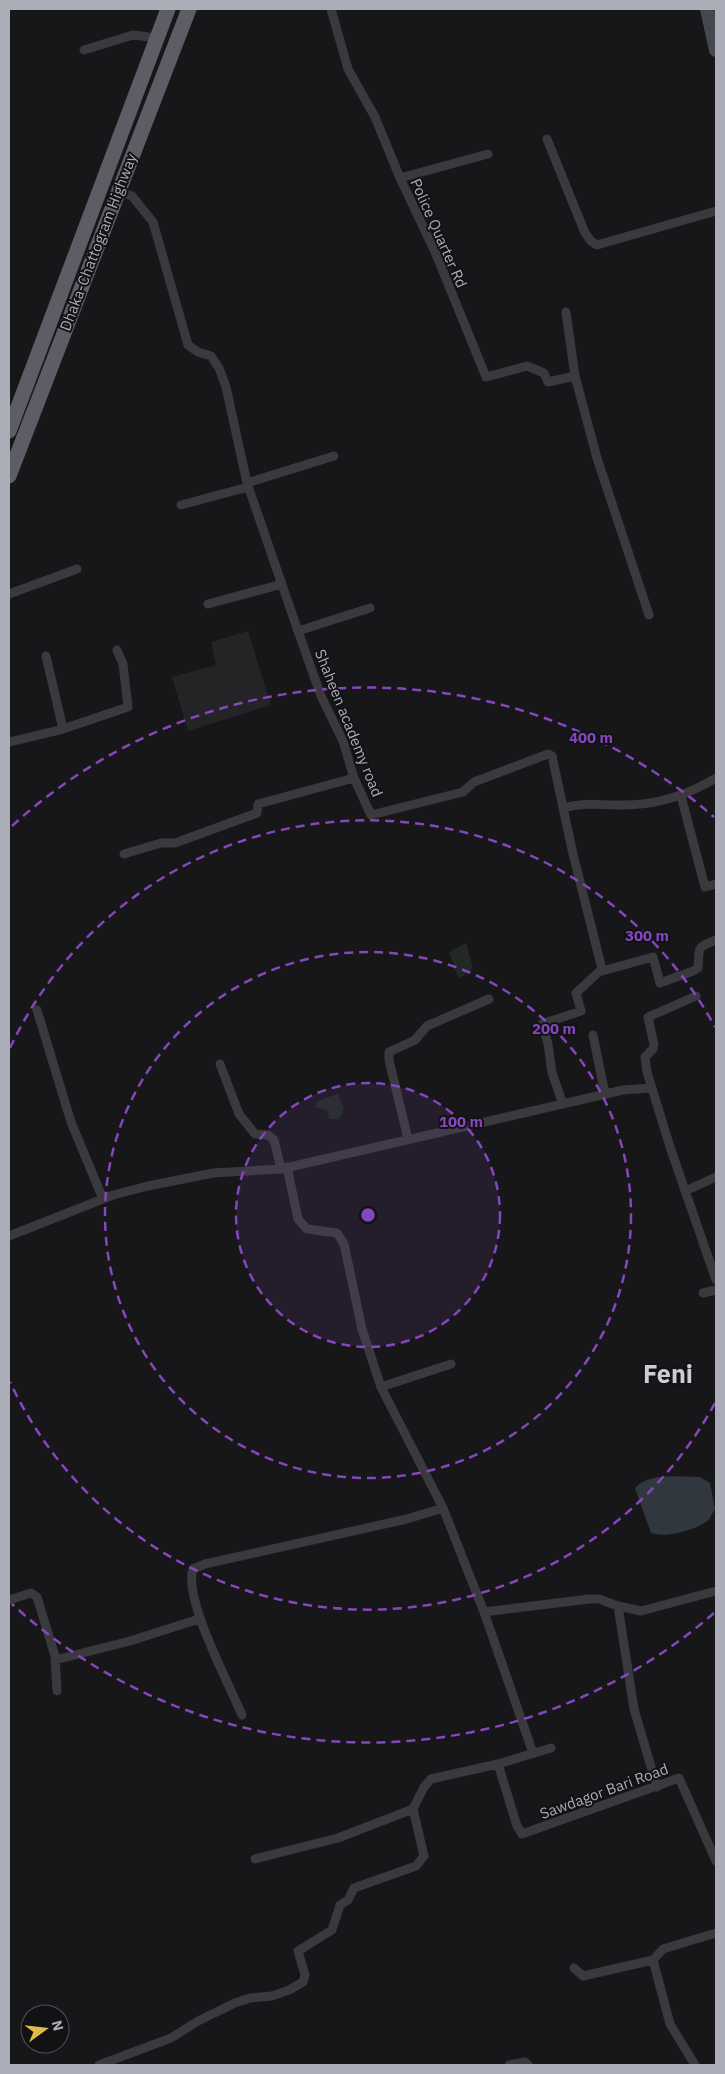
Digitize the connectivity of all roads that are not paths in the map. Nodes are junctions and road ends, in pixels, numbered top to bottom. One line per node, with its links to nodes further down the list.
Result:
1 (168, 9): 7 (highway, Dhaka-Chattogram Highway)
2 (189, 9): 13 (highway, Dhaka-Chattogram Highway)
3 (331, 9): 12 (street, Police Quarter Rd)
4 (707, 9): 9 (main road)
5 (715, 9): 6 (main road)
6 (716, 15)
7 (157, 38): 8 (street); 17 (highway, Dhaka-Chattogram Highway)
8 (84, 50)
9 (716, 50)
10 (547, 139): 14 (street)
11 (488, 154): 12 (street)
12 (400, 178): 16 (street, Police Quarter Rd)
13 (118, 191): 19 (highway, Dhaka-Chattogram Highway); 20 (street, Shaheen academy road)
14 (716, 211)
15 (566, 312): 16 (street)
16 (575, 376): 27 (street)
17 (9, 431)
18 (334, 456): 20 (street)
19 (9, 476)
20 (248, 485): 21 (street); 23 (street, Shaheen academy road)
21 (182, 505)
22 (77, 569): 24 (street)
23 (282, 584): 25 (street); 28 (street, Shaheen academy road)
24 (9, 594)
25 (208, 604)
26 (370, 608): 28 (street)
27 (649, 615)
28 (298, 631): 33 (street, Shaheen academy road)
29 (117, 650): 31 (street)
30 (46, 656): 31 (street)
31 (63, 729): 32 (street)
32 (9, 742)
33 (354, 778): 36 (street, Shaheen academy road); 37 (street)
34 (716, 778): 35 (street)
35 (681, 796): 36 (street); 38 (street)
36 (564, 808): 40 (street, Shaheen academy road)
37 (124, 854)
38 (716, 884)
39 (716, 940): 40 (street)
40 (602, 971): 48 (street)
41 (696, 996): 46 (street)
42 (489, 999): 49 (street)
43 (37, 1010): 53 (street)
44 (593, 1035): 47 (street)
45 (220, 1064): 50 (street)
46 (651, 1088): 47 (street); 52 (street)
47 (605, 1094): 48 (street)
48 (563, 1104): 49 (street)
49 (408, 1139): 50 (street)
50 (284, 1168): 53 (street); 59 (street)
51 (716, 1177): 52 (street)
52 (685, 1192): 55 (street)
53 (103, 1199): 54 (street)
54 (9, 1236)
55 (716, 1280)
56 (716, 1290): 57 (street)
57 (704, 1293)
58 (451, 1364): 59 (street)
59 (380, 1387): 60 (street)
60 (443, 1508): 64 (street); 65 (street)
61 (716, 1591): 63 (street)
62 (9, 1600): 66 (street)
63 (618, 1606): 64 (street); 72 (street)
64 (484, 1612): 70 (street)
65 (199, 1619): 66 (street); 68 (street)
66 (55, 1660): 67 (street)
67 (57, 1691)
68 (242, 1715)
69 (551, 1748): 70 (street)
70 (533, 1753): 71 (street)
71 (498, 1764): 72 (street, Sawdagor Bari Road); 73 (street)
72 (656, 1787): 75 (street, Sawdagor Bari Road)
73 (413, 1809): 74 (street); 79 (street)
74 (255, 1858)
75 (716, 1862)
76 (716, 1933): 77 (street)
77 (653, 1960): 78 (street); 82 (street)
78 (574, 1968)
79 (99, 2065)
80 (509, 2065): 81 (street)
81 (528, 2065)
82 (695, 2065)

